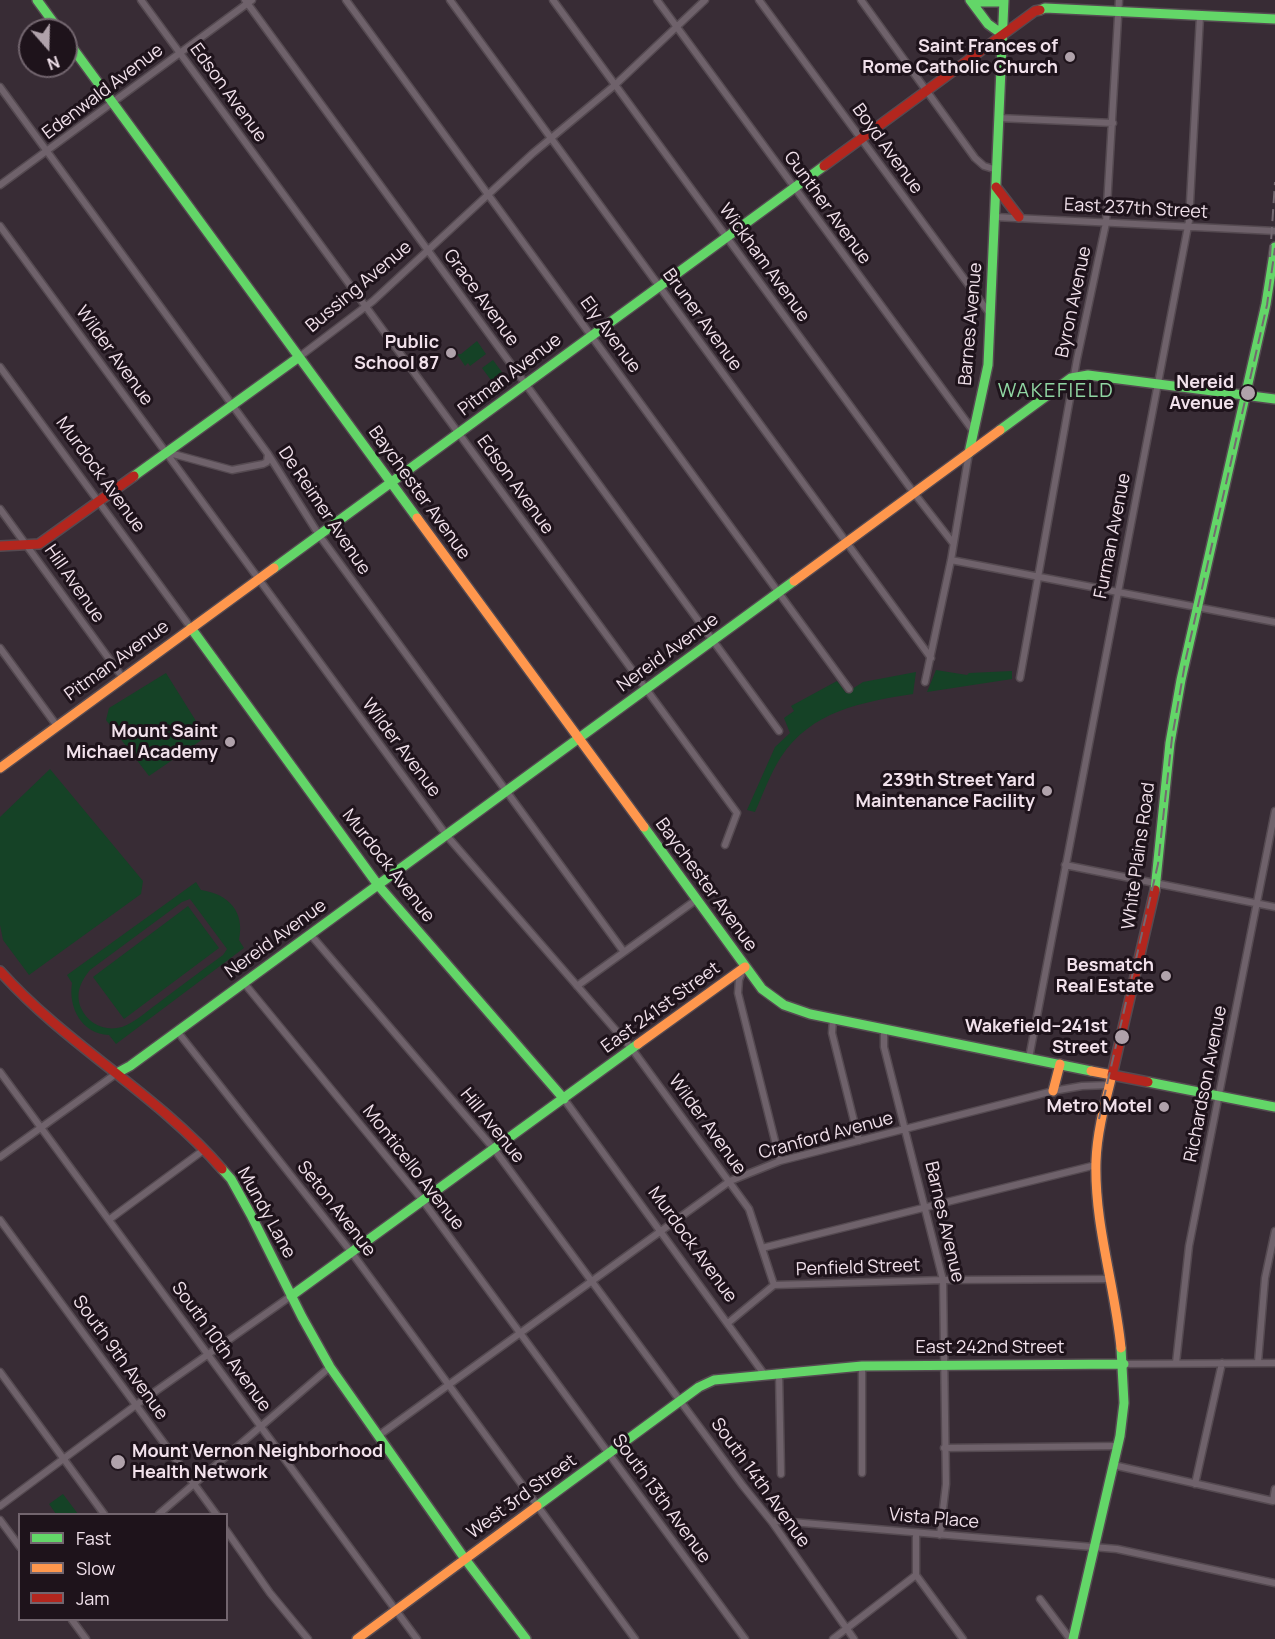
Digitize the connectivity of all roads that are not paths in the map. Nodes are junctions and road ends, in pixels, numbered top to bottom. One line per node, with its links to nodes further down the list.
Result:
1 (37, 0): 16 (street)
2 (141, 0): 20 (street, Edson Avenue)
3 (346, 0): 35 (street, Ely Avenue)
4 (450, 0): 28 (street, Bruner Avenue)
5 (553, 0): 22 (street, Wickham Avenue)
6 (657, 0): 18 (street, Gunther Avenue)
7 (705, 0): 18 (street, Bussing Avenue)
8 (759, 0): 29 (street, Boyd Avenue)
9 (861, 0): 24 (street)
10 (1119, 0): 14 (street, Byron Avenue)
11 (248, 1): 20 (street, Edenwald Avenue); 44 (street, Grace Avenue)
12 (971, 1): 13 (street); 19 (street)
13 (1004, 1): 19 (street, Barnes Avenue)
14 (1118, 12): 15 (street); 19 (street, Pitman Avenue); 27 (street, Byron Avenue)
15 (1200, 16): 17 (street); 40 (street, Furman Avenue)
16 (50, 18)
17 (1275, 19)
18 (677, 27): 22 (street, Bussing Avenue); 33 (street, Gunther Avenue)
19 (1002, 34): 24 (street, Pitman Avenue); 26 (street, Barnes Avenue)
20 (180, 53): 25 (street, Edenwald Avenue); 46 (street, Edson Avenue)
21 (78, 55): 25 (street, Baychester Avenue)
22 (615, 85): 28 (street, Bussing Avenue); 42 (street, Wickham Avenue)
23 (0, 87): 30 (street, De Reimer Avenue)
24 (927, 89): 29 (street, Pitman Avenue); 31 (street)
25 (114, 103): 30 (street, Edenwald Avenue); 49 (street, Baychester Avenue)
26 (998, 118): 27 (street); 31 (street, Barnes Avenue)
27 (1113, 123): 38 (street, Byron Avenue)
28 (550, 138): 35 (street, Bussing Avenue); 45 (street, Bruner Avenue)
29 (861, 138): 33 (street, Pitman Avenue); 47 (street, Boyd Avenue)
30 (47, 152): 32 (street, Edenwald Avenue); 56 (street, De Reimer Avenue)
31 (996, 170): 34 (street, Barnes Avenue)
32 (0, 185)
33 (793, 187): 42 (street, Pitman Avenue); 57 (street, Gunther Avenue)
34 (996, 187): 36 (street, Barnes Avenue); 37 (street)
35 (488, 194): 44 (street, Bussing Avenue); 48 (street, Ely Avenue)
36 (995, 217): 37 (street, East 237th Street); 47 (street, Barnes Avenue)
37 (1019, 218): 38 (street, East 237th Street)
38 (1106, 223): 40 (street, East 237th Street); 51 (street, Byron Avenue)
39 (0, 226): 59 (street, Wilder Avenue)
40 (1188, 226): 41 (street, East 237th Street); 53 (street, Furman Avenue)
41 (1275, 231)
42 (726, 237): 45 (street, Pitman Avenue); 63 (street, Wickham Avenue)
43 (1275, 247): 54 (street, White Plains Road)
44 (428, 251): 46 (street, Bussing Avenue); 52 (street, Grace Avenue)
45 (659, 286): 48 (street, Pitman Avenue); 67 (street, Bruner Avenue)
46 (365, 306): 49 (street, Bussing Avenue); 58 (street, Edson Avenue)
47 (991, 315): 57 (street, Barnes Avenue)
48 (591, 335): 52 (street, Pitman Avenue); 74 (street, Ely Avenue)
49 (298, 357): 56 (street, Bussing Avenue); 62 (street, Baychester Avenue)
50 (0, 367): 64 (street, Murdock Avenue)
51 (1074, 377): 53 (street); 60 (street, Nereid Avenue); 72 (street, Byron Avenue)
52 (526, 384): 58 (street, Pitman Avenue); 79 (street, Grace Avenue)
53 (1158, 384): 54 (street); 75 (street, Furman Avenue)
54 (1246, 395): 55 (street); 76 (street, White Plains Road)
55 (1275, 399)
56 (231, 405): 59 (street, Bussing Avenue); 61 (street, De Reimer Avenue)
57 (975, 433): 60 (street, Barnes Avenue)
58 (459, 434): 62 (street, Pitman Avenue); 85 (street, Edson Avenue)
59 (166, 452): 61 (street); 64 (street, Bussing Avenue); 73 (street, Wilder Avenue)
60 (969, 453): 63 (street, Nereid Avenue); 68 (street, Barnes Avenue)
61 (268, 454): 66 (street, De Reimer Avenue)
62 (392, 483): 66 (street, Pitman Avenue); 89 (street, Baychester Avenue)
63 (914, 493): 67 (street, Nereid Avenue); 68 (street, Wickham Avenue)
64 (98, 501): 69 (street, Bussing Avenue); 78 (street, Murdock Avenue)
65 (0, 509): 69 (street, Hill Avenue)
66 (319, 535): 73 (street, Pitman Avenue); 91 (street, De Reimer Avenue)
67 (846, 543): 74 (street, Nereid Avenue); 81 (street, Bruner Avenue)
68 (953, 543): 71 (street, Barnes Avenue)
69 (28, 545): 70 (street, Bussing Avenue); 82 (street, Hill Avenue)
70 (0, 546)
71 (951, 560): 72 (street); 81 (street, Barnes Avenue)
72 (1037, 576): 75 (street); 83 (street, Byron Avenue)
73 (258, 579): 78 (street, Pitman Avenue); 93 (street, Wilder Avenue)
74 (779, 592): 79 (street, Nereid Avenue); 86 (street, Ely Avenue)
75 (1118, 592): 76 (street); 95 (street, Furman Avenue)
76 (1197, 608): 77 (street); 96 (street, White Plains Road)
77 (1275, 622)
78 (191, 628): 82 (street, Pitman Avenue); 97 (street, Murdock Avenue)
79 (713, 640): 85 (street, Nereid Avenue); 88 (street, Grace Avenue)
80 (0, 648): 87 (street)
81 (931, 658): 84 (street, Barnes Avenue)
82 (123, 678): 87 (street, Pitman Avenue)
83 (1020, 678)
84 (925, 682)
85 (645, 689): 89 (street, Nereid Avenue); 94 (street, Edson Avenue)
86 (849, 689)
87 (57, 726): 90 (street, Pitman Avenue)
88 (779, 731)
89 (579, 740): 91 (street, Nereid Avenue); 98 (street, Baychester Avenue)
90 (0, 768)
91 (507, 792): 93 (street, Nereid Avenue); 102 (street, De Reimer Avenue)
92 (1275, 812): 99 (street, Richardson Avenue)
93 (447, 836): 97 (street, Nereid Avenue); 106 (street, Wilder Avenue)
94 (725, 844)
95 (1065, 865): 96 (street); 111 (street, Furman Avenue)
96 (1156, 882): 99 (street); 115 (street, White Plains Road)
97 (378, 885): 101 (street, Nereid Avenue); 119 (street, Murdock Avenue)
98 (696, 900): 102 (street); 103 (street, Baychester Avenue)
99 (1257, 903): 100 (street); 118 (street, Richardson Avenue)
100 (1275, 907)
101 (310, 934): 105 (street, Nereid Avenue); 125 (street, Hill Avenue)
102 (624, 952): 106 (street)
103 (745, 967): 107 (street, East 241st Street); 110 (street, East 241st Street); 127 (street)
104 (0, 971): 114 (street, Mundy Lane)
105 (244, 983): 109 (street, Nereid Avenue); 130 (street, Monticello Avenue)
106 (577, 986): 110 (street, Wilder Avenue)
107 (833, 1019): 108 (street, East 241st Street); 123 (street)
108 (884, 1029): 111 (street, East 241st Street); 122 (street, Barnes Avenue)
109 (177, 1031): 114 (street, Nereid Avenue); 137 (street, Seton Avenue)
110 (632, 1049): 119 (street, East 241st Street); 129 (street, Wilder Avenue)
111 (1029, 1058): 112 (street, East 241st Street)
112 (1060, 1064): 115 (street, East 241st Street); 117 (street)
113 (0, 1072): 121 (street, South 10th Avenue)
114 (117, 1074): 121 (street); 124 (street, Mundy Lane)
115 (1112, 1075): 116 (street, White Plains Road); 118 (street, East 241st Street)
116 (1110, 1085): 117 (street, Cranford Avenue); 128 (street, White Plains Road)
117 (1053, 1091): 122 (street, Cranford Avenue)
118 (1220, 1095): 120 (street, East 241st Street); 148 (street, Richardson Avenue)
119 (564, 1099): 125 (street, East 241st Street); 134 (street, Murdock Avenue)
120 (1275, 1107)
121 (41, 1128): 126 (street); 132 (street, South 10th Avenue)
122 (906, 1130): 123 (street, Cranford Avenue); 131 (street, Barnes Avenue)
123 (859, 1141): 127 (street, Cranford Avenue)
124 (205, 1149): 132 (street); 142 (street, Mundy Lane)
125 (494, 1149): 130 (street, East 241st Street); 140 (street, Hill Avenue)
126 (0, 1157)
127 (780, 1161): 129 (street, Cranford Avenue)
128 (1096, 1165): 131 (street); 138 (street, White Plains Road)
129 (730, 1181): 134 (street, Cranford Avenue); 136 (street, Wilder Avenue)
130 (423, 1201): 137 (street, East 241st Street); 144 (street, Monticello Avenue)
131 (926, 1208): 136 (street); 139 (street, Barnes Avenue)
132 (110, 1219): 146 (street, South 10th Avenue)
133 (0, 1220): 162 (street, South 9th Avenue)
134 (661, 1231): 140 (street, Cranford Avenue); 143 (street, Murdock Avenue)
135 (1275, 1231): 147 (street)
136 (762, 1248): 141 (street, Wilder Avenue)
137 (352, 1253): 142 (street, East 241st Street); 160 (street, Seton Avenue)
138 (1111, 1279): 139 (street, Penfield Street); 151 (street, White Plains Road)
139 (943, 1280): 141 (street, Penfield Street); 152 (street, Barnes Avenue)
140 (592, 1281): 144 (street, Cranford Avenue); 145 (street, Hill Avenue)
141 (774, 1285): 143 (street, Penfield Street)
142 (291, 1296): 146 (street); 154 (street, Mundy Lane)
143 (728, 1323): 157 (street, Murdock Avenue)
144 (521, 1334): 158 (street, Monticello Avenue); 160 (street, Cranford Avenue)
145 (640, 1345): 161 (street, South 14th Avenue)
146 (208, 1354): 162 (street); 163 (street, South 10th Avenue)
147 (1258, 1362): 149 (street, East 242nd Street); 150 (street, East 242nd Street)
148 (1176, 1363): 149 (street, East 242nd Street); 151 (street, East 242nd Street)
149 (1222, 1363): 172 (street)
150 (1275, 1363)
151 (1124, 1364): 152 (street, East 242nd Street); 165 (street, White Plains Road)
152 (944, 1365): 153 (street, East 242nd Street); 166 (street, Barnes Avenue)
153 (862, 1366): 156 (street, East 242nd Street); 170 (street)
154 (330, 1368): 163 (street); 164 (street, Mundy Lane)
155 (0, 1372): 168 (street)
156 (779, 1373): 157 (street, East 242nd Street); 171 (street)
157 (764, 1374): 159 (street, East 242nd Street)
158 (553, 1377): 167 (street, South 13th Avenue)
159 (706, 1382): 161 (street, West 3rd Street)
160 (449, 1386): 164 (street, Cranford Avenue); 176 (street, Seton Avenue)
161 (681, 1400): 167 (street, West 3rd Street); 181 (street, South 14th Avenue)
162 (136, 1405): 168 (street); 173 (street, South 9th Avenue)
163 (261, 1428): 173 (street); 191 (street, South 10th Avenue)
164 (378, 1436): 187 (street, Mundy Lane)
165 (1118, 1446): 166 (street); 169 (street, White Plains Road)
166 (944, 1448): 184 (street, Barnes Avenue)
167 (608, 1454): 176 (street, West 3rd Street); 200 (street, South 13th Avenue)
168 (64, 1458): 175 (street); 177 (street)
169 (1113, 1466): 172 (street); 186 (street, White Plains Road)
170 (862, 1473)
171 (781, 1474)
172 (1195, 1484): 174 (street)
173 (195, 1485): 178 (street); 179 (street, South 9th Avenue)
174 (1275, 1489)
175 (0, 1506)
176 (537, 1507): 187 (street, West 3rd Street); 199 (street, Seton Avenue)
177 (104, 1513)
178 (161, 1513)
179 (215, 1513)
180 (0, 1520): 185 (street)
181 (772, 1522): 183 (street, Vista Place); 193 (street, South 14th Avenue)
182 (228, 1533): 195 (street)
183 (916, 1533): 184 (street, Vista Place); 188 (street)
184 (940, 1535): 186 (street, Vista Place)
185 (18, 1544)
186 (1094, 1548): 189 (street, Vista Place); 204 (street, White Plains Road)
187 (465, 1559): 191 (street, West 3rd Street); 198 (street, Mundy Lane)
188 (916, 1575): 193 (street); 203 (street)
189 (1275, 1583)
190 (1040, 1599): 204 (street)
191 (397, 1611): 196 (street, West 3rd Street); 197 (street, South 10th Avenue)
192 (73, 1621): 194 (street)
193 (847, 1629): 201 (street); 202 (street, South 14th Avenue)
194 (86, 1639)
195 (308, 1639)
196 (357, 1639)
197 (417, 1639)
198 (526, 1639)
199 (635, 1639)
200 (745, 1639)
201 (833, 1639)
202 (854, 1639)
203 (963, 1639)
204 (1072, 1639)

